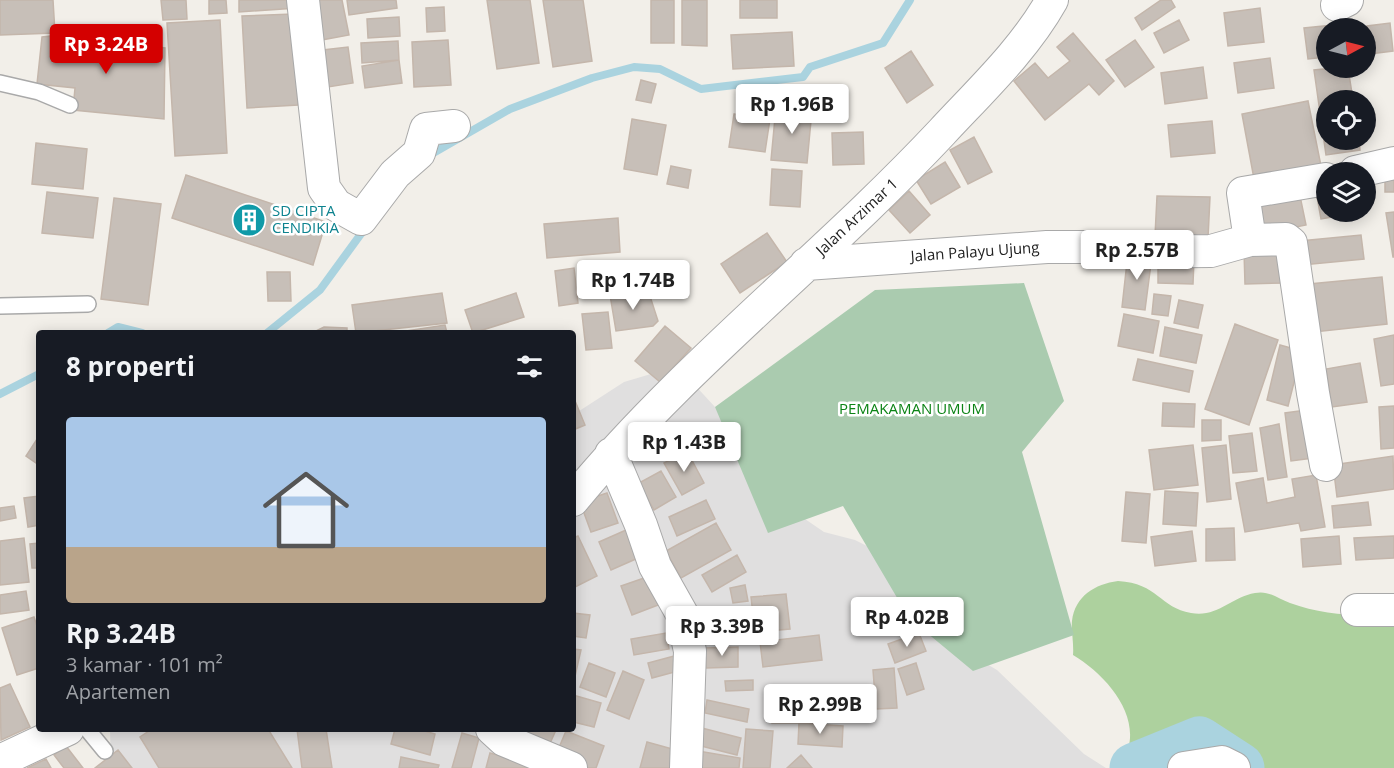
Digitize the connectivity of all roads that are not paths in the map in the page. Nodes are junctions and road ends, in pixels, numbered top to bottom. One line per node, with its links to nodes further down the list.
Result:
1 (303, 0): 5 (street)
2 (1052, 0): 10 (street, Jalan Arzimar 1)
3 (0, 83): 4 (lane)
4 (70, 105)
5 (454, 126)
6 (1394, 163): 7 (street)
7 (1376, 167)
8 (1316, 180): 9 (street)
9 (1250, 240): 10 (street, Jalan Palayu Ujung); 14 (street, Jalan Palayu Ujung)
10 (806, 264): 13 (street, Jalan Arzimar 1)
11 (88, 304): 12 (lane)
12 (0, 306)
13 (611, 454): 15 (street, Jalan Arzimar 1); 24 (street)
14 (1326, 465)
15 (576, 496)
16 (1357, 610): 17 (street)
17 (1394, 610)
18 (62, 732): 22 (street)
19 (89, 732): 21 (lane)
20 (495, 732): 23 (street)
21 (105, 751)
22 (0, 761)
23 (571, 768)
24 (686, 768)
25 (1184, 768): 26 (street)
26 (1234, 768)

